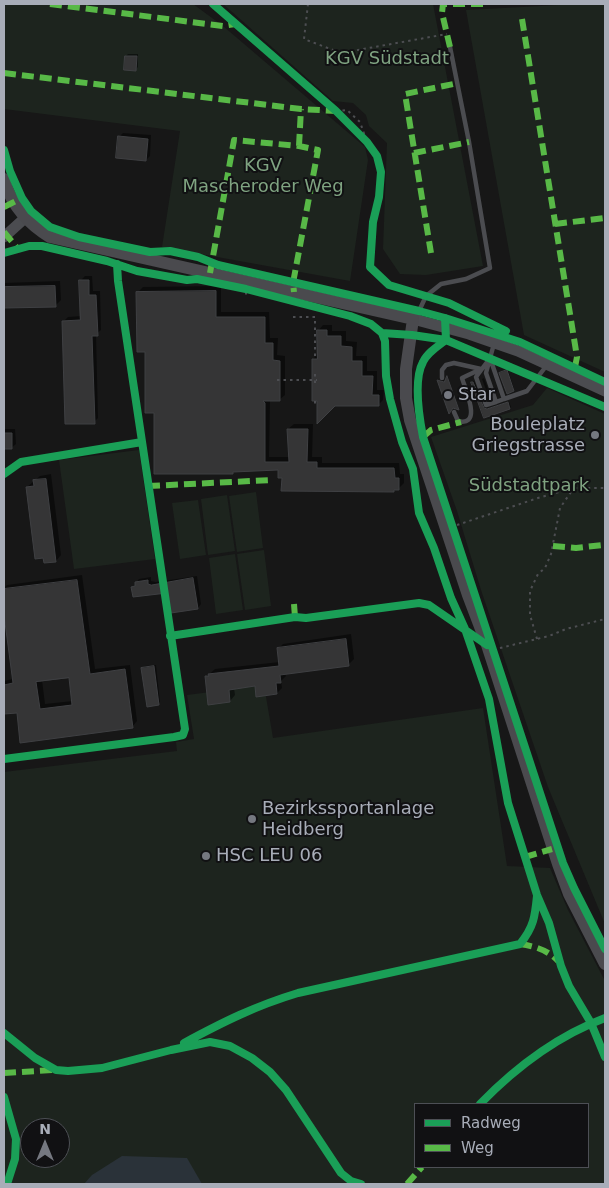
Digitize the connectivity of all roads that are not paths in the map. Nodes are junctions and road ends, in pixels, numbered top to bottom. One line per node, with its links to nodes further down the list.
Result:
1 (450, 47): 5 (lane)
2 (4, 179): 3 (main road)
3 (25, 218): 4 (street); 5 (main road)
4 (4, 237)
5 (416, 319): 6 (street); 15 (main road)
6 (494, 343): 7 (lane); 8 (street)
7 (490, 358): 9 (lane); 12 (lane); 13 (lane)
8 (548, 364): 11 (street); 12 (lane)
9 (481, 369): 10 (lane); 13 (lane); 14 (lane)
10 (442, 378)
11 (605, 391)
12 (504, 399): 13 (lane)
13 (496, 402)
14 (454, 412)
15 (605, 964)

